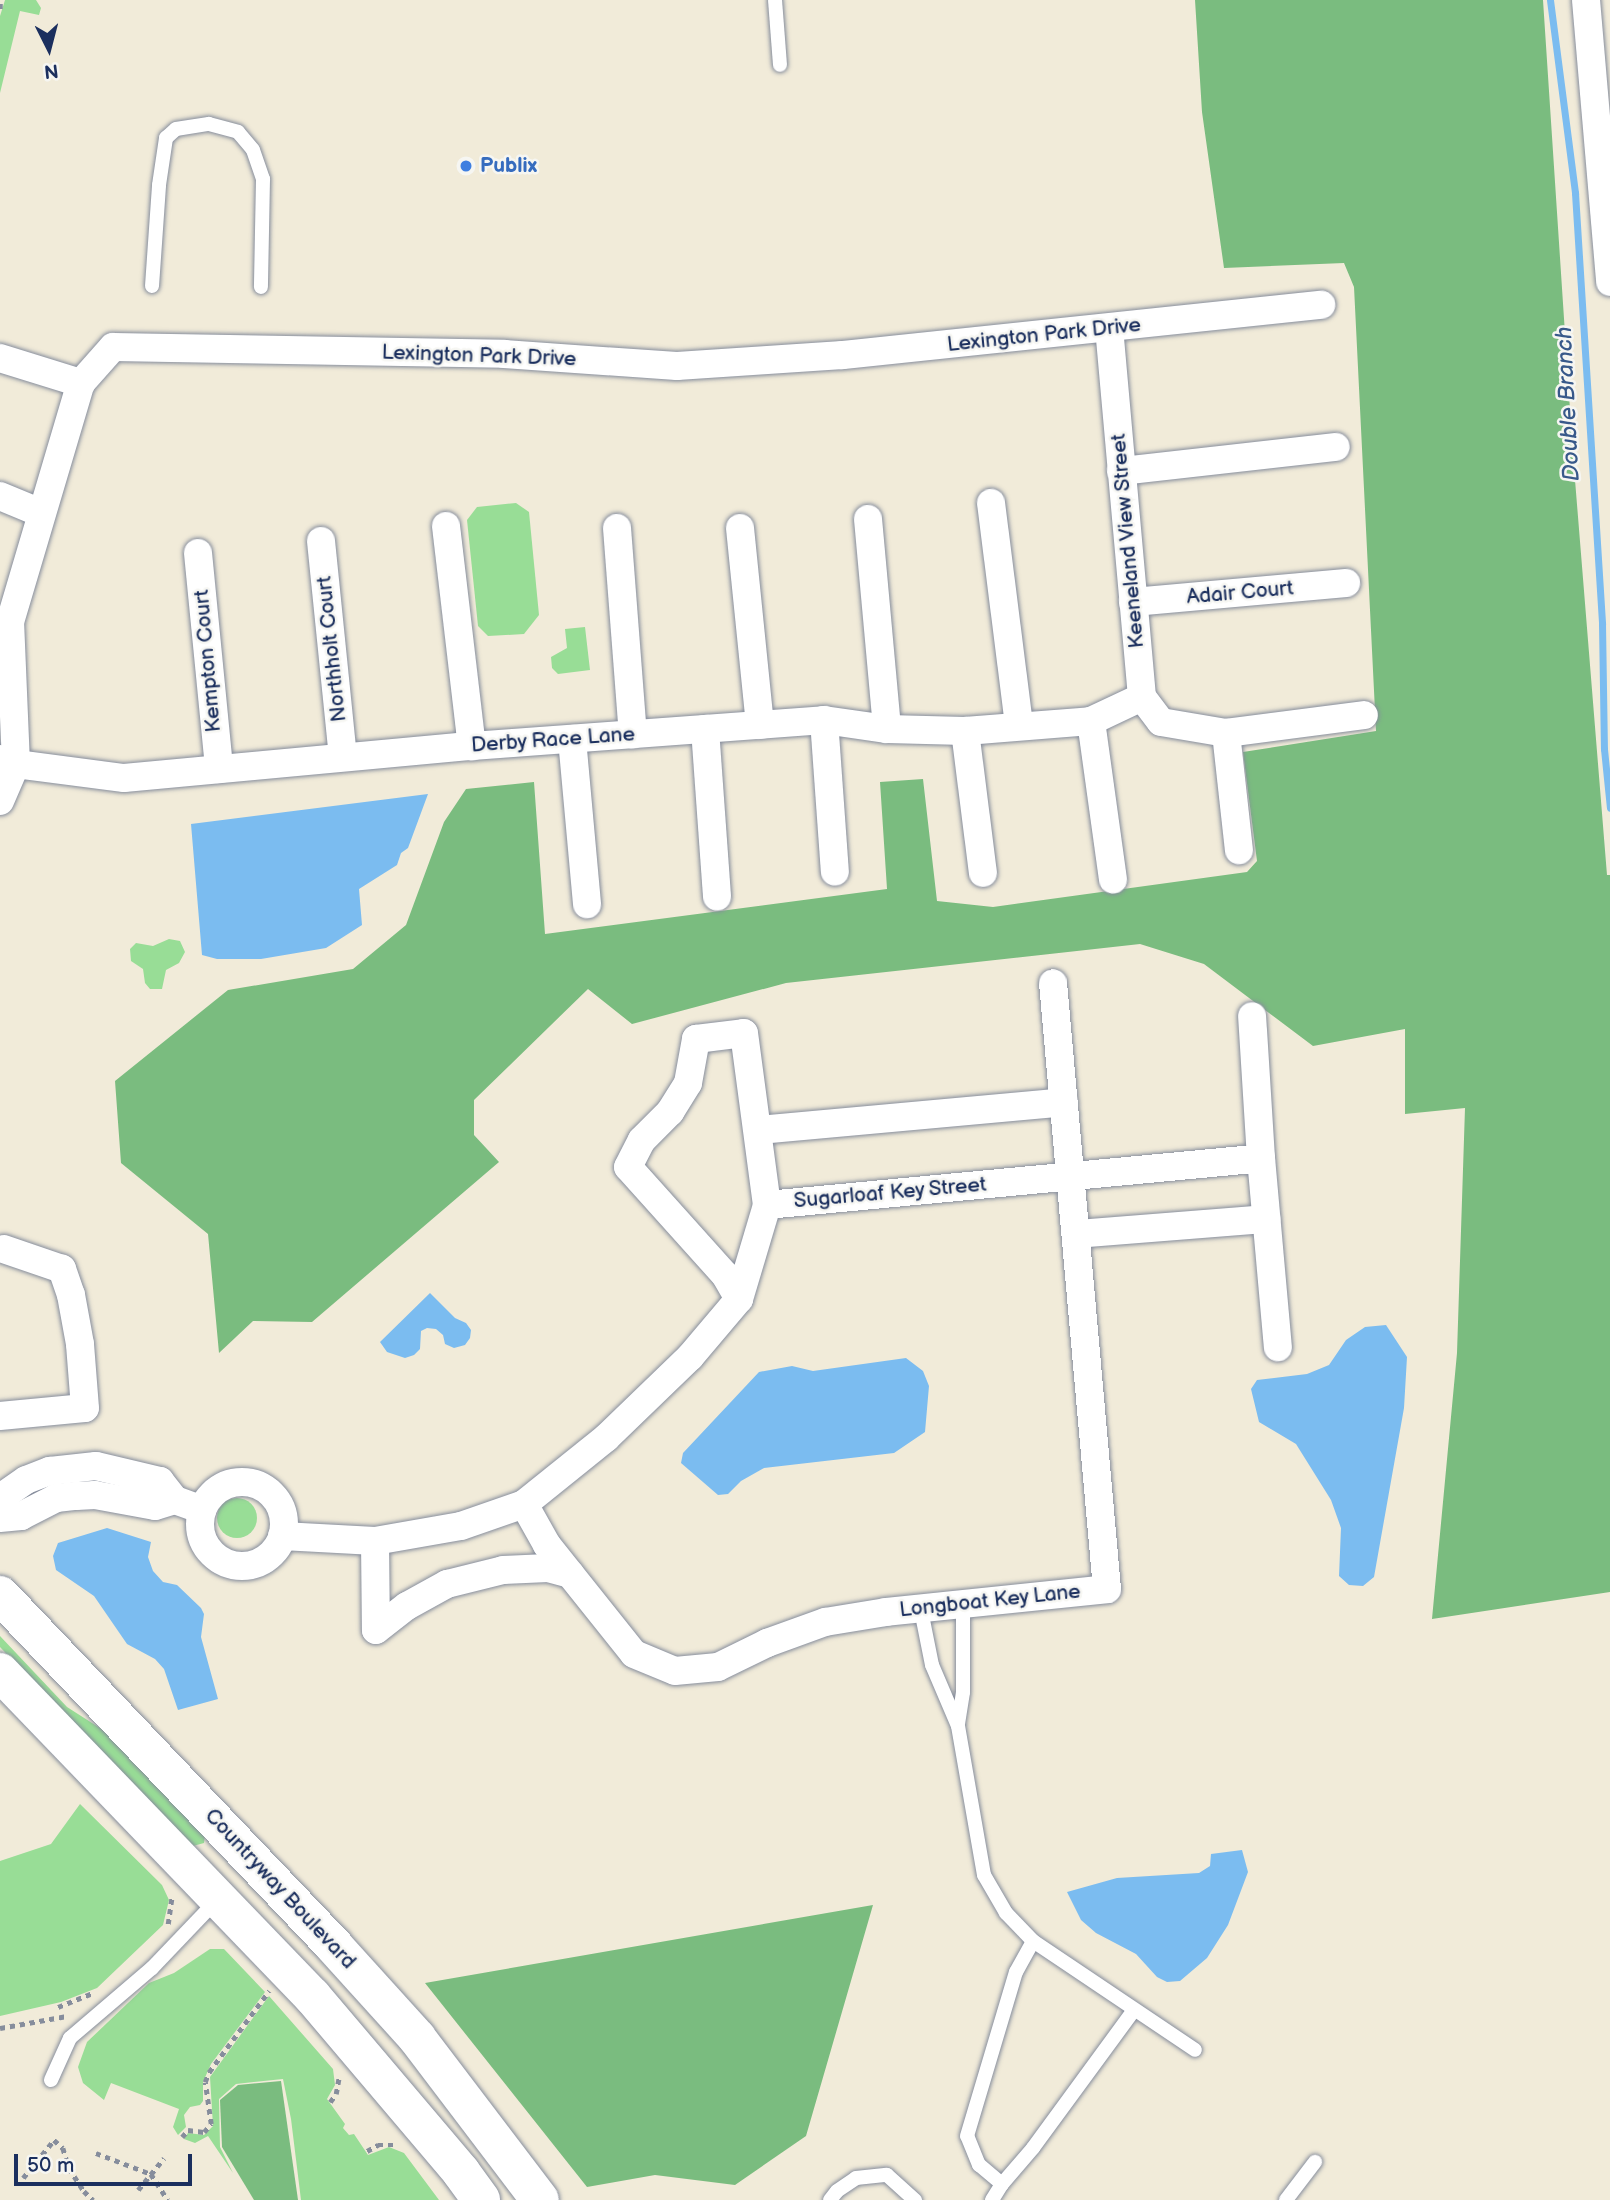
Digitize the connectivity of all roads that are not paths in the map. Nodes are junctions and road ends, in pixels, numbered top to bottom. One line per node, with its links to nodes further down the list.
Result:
1 (775, 0): 3 (lane)
2 (1586, 0): 4 (street)
3 (780, 65)
4 (1610, 282)
5 (152, 286): 6 (lane)
6 (261, 287)
7 (1321, 305): 8 (street, Lexington Park Drive)
8 (1109, 329): 10 (street, Lexington Park Drive); 12 (street, Keeneland View Street)
9 (0, 358): 10 (street)
10 (81, 383): 15 (street, Lexington Park Drive)
11 (1336, 447): 12 (street)
12 (1121, 471): 23 (street, Keeneland View Street)
13 (0, 496): 15 (street)
14 (991, 503): 30 (street)
15 (41, 513): 24 (street, Lexington Park Drive)
16 (868, 519): 32 (street)
17 (446, 526): 37 (street)
18 (617, 528): 35 (street)
19 (740, 528): 29 (street)
20 (321, 541): 38 (street, Northholt Court)
21 (198, 552): 40 (street, Kempton Court)
22 (1346, 583): 23 (street, Adair Court)
23 (1133, 603): 25 (street, Keeneland View Street)
24 (5, 620): 39 (street, Lexington Park Drive)
25 (1142, 697): 28 (street); 34 (street)
26 (1364, 715): 34 (street)
27 (824, 720): 29 (street, Derby Race Lane); 32 (street, Derby Race Lane); 43 (street)
28 (1091, 721): 30 (street, Derby Race Lane); 45 (street)
29 (760, 725): 31 (street, Derby Race Lane)
30 (1019, 725): 33 (street, Derby Race Lane)
31 (705, 729): 35 (street, Derby Race Lane); 46 (street)
32 (887, 729): 33 (street, Derby Race Lane)
33 (965, 731): 44 (street)
34 (1226, 733): 42 (street)
35 (633, 734): 36 (street, Derby Race Lane)
36 (572, 739): 37 (street, Derby Race Lane); 47 (street)
37 (472, 746): 38 (street, Derby Race Lane)
38 (343, 757): 40 (street, Derby Race Lane)
39 (8, 762): 40 (street, Derby Race Lane); 41 (street, Lexington Park Drive)
40 (219, 769)
41 (0, 801)
42 (1239, 850)
43 (835, 872)
44 (983, 873)
45 (1113, 880)
46 (718, 897)
47 (587, 904)
48 (1054, 983): 50 (street, Longboat Key Lane)
49 (1252, 1016): 52 (street)
50 (1064, 1102): 51 (street); 53 (street, Longboat Key Lane)
51 (759, 1130): 54 (street); 58 (street)
52 (1261, 1158): 53 (street, Sugarloaf Key Street); 55 (street)
53 (1071, 1176): 54 (street, Sugarloaf Key Street); 56 (street, Longboat Key Lane)
54 (767, 1205): 58 (street, Sugarloaf Key Street)
55 (1266, 1219): 56 (street); 59 (street)
56 (1076, 1234): 68 (street, Longboat Key Lane)
57 (2, 1244): 60 (street)
58 (739, 1299): 61 (street, Sugarloaf Key Street)
59 (1278, 1347)
60 (0, 1416)
61 (524, 1504): 65 (street, Sugarloaf Key Street); 66 (street, Longboat Key Lane)
62 (202, 1510): 63 (street); 64 (street); 64 (street)
63 (0, 1516)
64 (282, 1536): 65 (street, Sugarloaf Key Street)
65 (375, 1541): 66 (street)
66 (570, 1574): 69 (street, Longboat Key Lane)
67 (0, 1595): 72 (street, Countryway Boulevard)
68 (962, 1606): 69 (street, Longboat Key Lane); 71 (lane)
69 (921, 1610): 71 (lane)
70 (0, 1672): 73 (street)
71 (958, 1726): 74 (lane)
72 (255, 1863): 73 (street); 77 (street, Countryway Boulevard)
73 (219, 1898): 78 (lane); 79 (street)
74 (1033, 1941): 75 (lane); 81 (lane)
75 (1134, 2010): 76 (lane); 81 (lane)
76 (1195, 2050)
77 (437, 2063): 79 (street); 83 (street, Countryway Boulevard)
78 (51, 2080)
79 (396, 2094): 82 (street)
80 (1315, 2162): 87 (lane)
81 (1002, 2184): 86 (lane)
82 (481, 2200)
83 (540, 2200)
84 (830, 2200): 85 (lane)
85 (915, 2200)
86 (992, 2200)
87 (1286, 2200)

